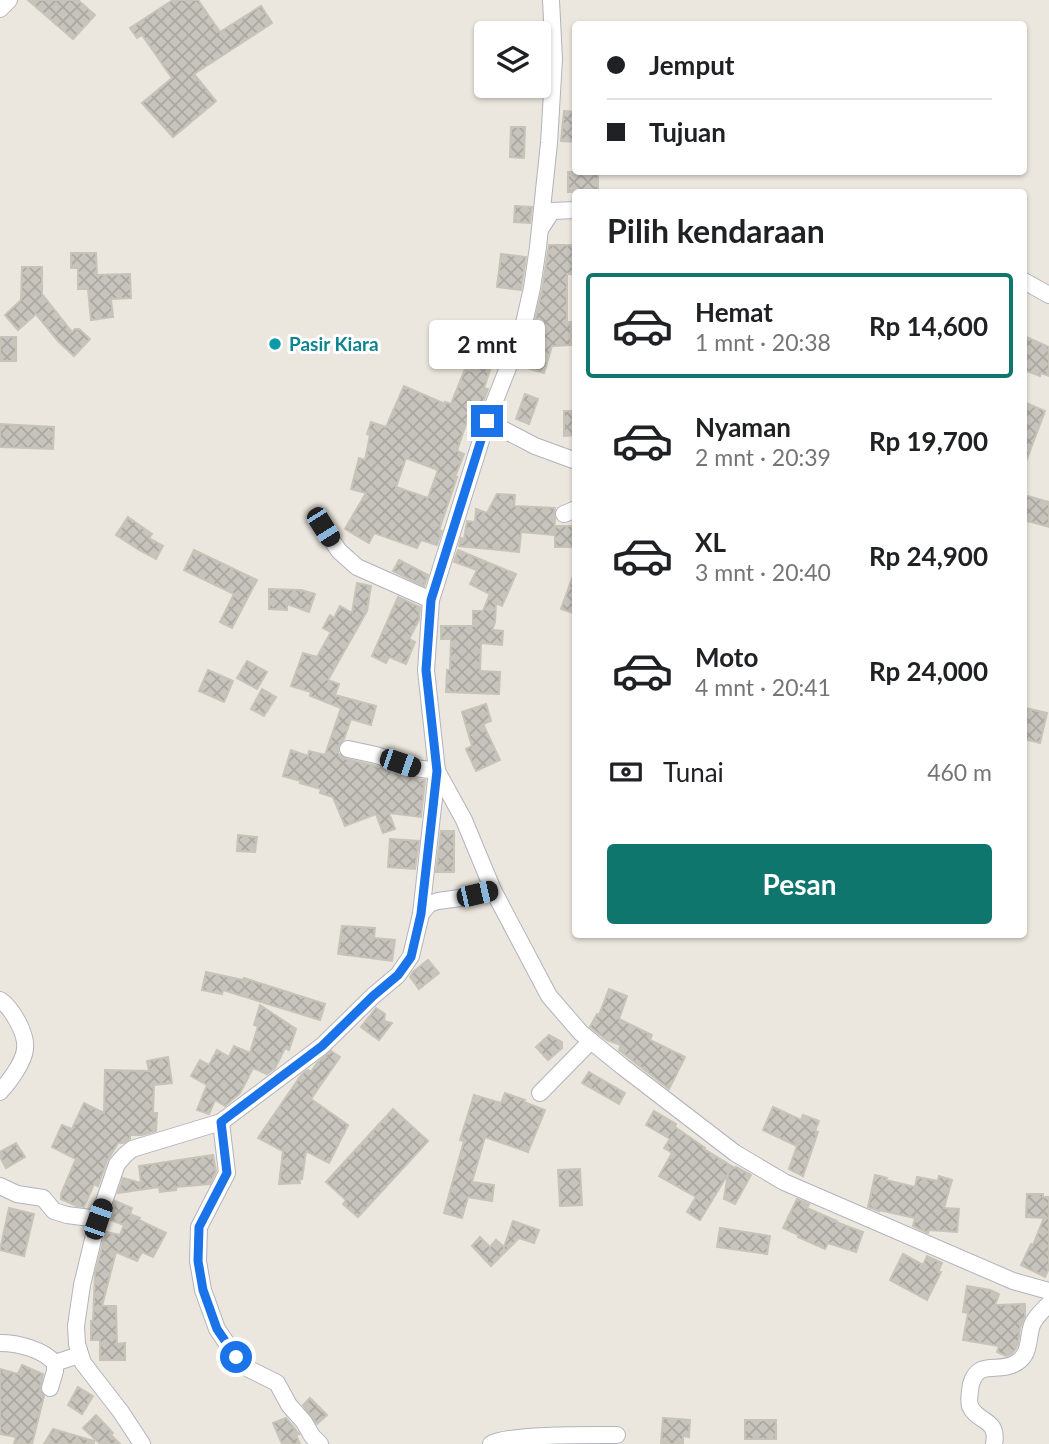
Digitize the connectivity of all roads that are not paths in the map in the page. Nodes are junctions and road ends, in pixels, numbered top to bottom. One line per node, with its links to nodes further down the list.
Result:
1 (9, 0): 3 (street)
2 (551, 0): 5 (street)
3 (0, 9)
4 (572, 210): 5 (street)
5 (540, 230): 8 (street)
6 (1027, 283): 7 (street)
7 (1049, 295)
8 (487, 421): 9 (street); 11 (street)
9 (572, 460)
10 (323, 527): 11 (street)
11 (431, 600): 13 (street)
12 (348, 749): 13 (street)
13 (437, 771): 14 (street); 15 (street)
14 (494, 890): 15 (street); 17 (street)
15 (421, 914): 20 (street)
16 (0, 1000): 18 (street)
17 (591, 1041): 19 (street); 23 (street)
18 (0, 1092)
19 (540, 1093)
20 (221, 1122): 22 (street); 31 (street)
21 (0, 1186): 22 (street)
22 (98, 1219): 26 (street)
23 (1049, 1291)
24 (1049, 1304): 33 (street)
25 (0, 1343): 27 (street)
26 (79, 1355): 27 (street); 30 (street)
27 (55, 1363): 28 (street)
28 (50, 1388)
29 (617, 1435): 32 (street)
30 (142, 1444)
31 (320, 1444)
32 (491, 1444)
33 (994, 1444)

